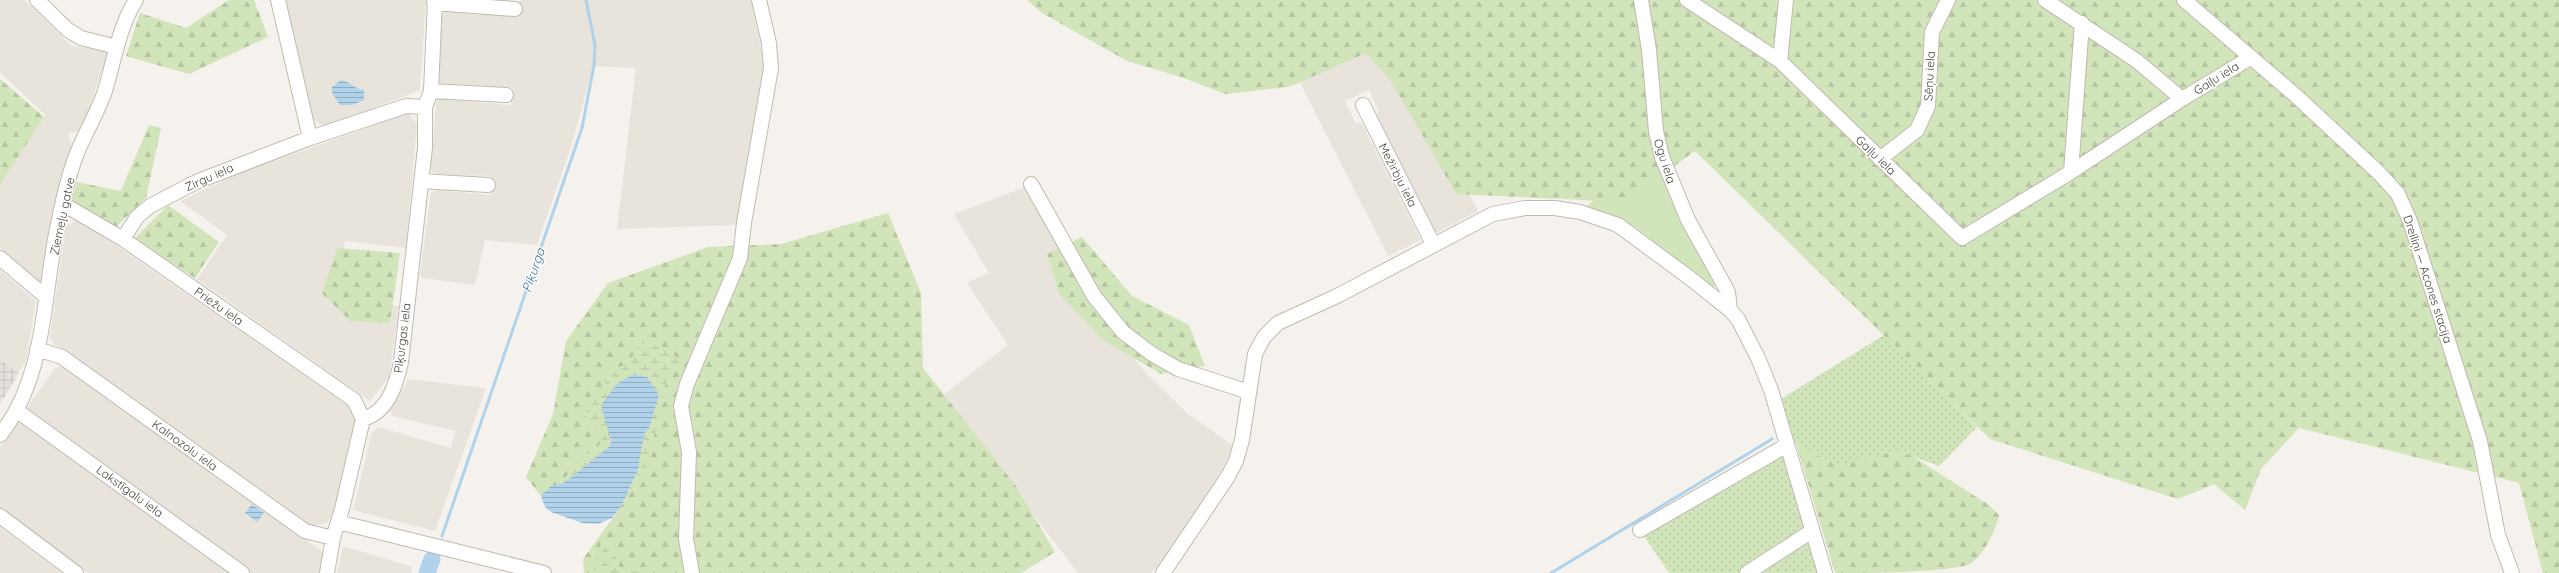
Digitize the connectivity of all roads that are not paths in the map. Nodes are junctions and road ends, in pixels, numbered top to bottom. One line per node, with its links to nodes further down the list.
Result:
1 (37, 0): 14 (street)
2 (136, 0): 14 (street, Ziemeļu gatve)
3 (278, 0): 22 (street)
4 (759, 0): 49 (street)
5 (1641, 0): 33 (street, Ogu iela)
6 (1688, 0): 16 (street, Gaiļu iela)
7 (1786, 0): 16 (street)
8 (1948, 0): 23 (street, Sēņu iela)
9 (2045, 0): 13 (street, Gaiļu iela)
10 (2184, 0): 15 (street, Dreiliņi — Acones stacija)
11 (435, 2): 12 (street, Piķurgas iela); 17 (street, Piķurgas iela)
12 (515, 9)
13 (2082, 23): 19 (street, Gaiļu iela); 24 (street)
14 (117, 47): 28 (street, Ziemeļu gatve)
15 (2250, 58): 19 (street, Gaiļu iela); 53 (street, Dreiliņi — Acones stacija)
16 (1780, 61): 23 (street, Gaiļu iela)
17 (431, 91): 18 (street); 21 (street, Piķurgas iela)
18 (506, 95)
19 (2182, 99): 24 (street, Gaiļu iela)
20 (1363, 105): 30 (street, Mežirbju iela)
21 (425, 107): 22 (street, Zirgu iela); 25 (street, Piķurgas iela)
22 (310, 138): 29 (street, Zirgu iela)
23 (1880, 159): 24 (street, Gaiļu iela)
24 (2071, 172)
25 (421, 181): 27 (street); 37 (street, Piķurgas iela)
26 (1031, 184): 35 (street)
27 (488, 185)
28 (64, 204): 29 (street, Priežu iela); 32 (street, Ziemeļu gatve)
29 (123, 239): 37 (street, Priežu iela)
30 (1433, 244): 33 (street); 35 (street)
31 (0, 258): 32 (street)
32 (46, 297): 34 (street, Ziemeļu gatve)
33 (1730, 310): 39 (street)
34 (37, 349): 36 (street, Ziemeļu gatve); 44 (street, Kalnozolu iela)
35 (1249, 392): 50 (street)
36 (16, 410): 38 (street, Ziemeļu gatve); 46 (street, Lakstīgalu iela)
37 (363, 418): 41 (street)
38 (0, 435)
39 (1787, 445): 42 (street); 43 (street)
40 (0, 516): 45 (street)
41 (338, 522): 44 (street); 48 (street)
42 (1640, 530)
43 (1812, 531): 51 (street); 52 (street)
44 (333, 538): 47 (street)
45 (76, 573)
46 (242, 573)
47 (327, 573)
48 (544, 573)
49 (692, 573)
50 (1163, 573)
51 (1747, 573)
52 (1825, 573)
53 (2512, 573)

